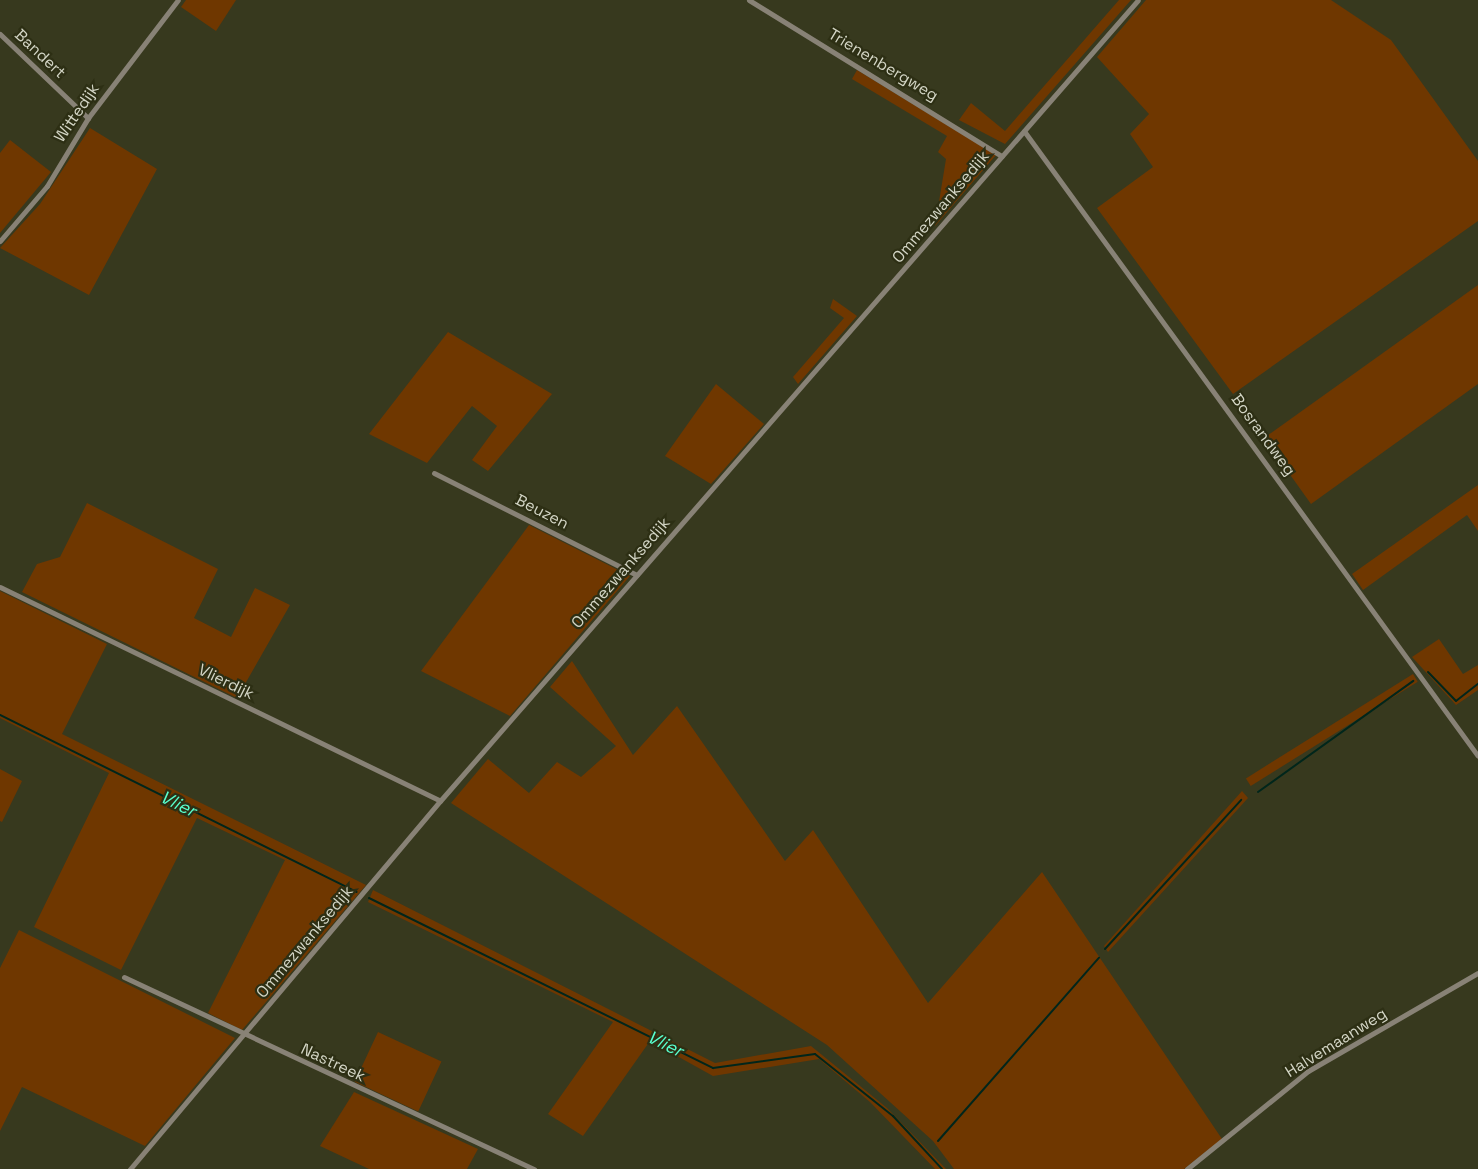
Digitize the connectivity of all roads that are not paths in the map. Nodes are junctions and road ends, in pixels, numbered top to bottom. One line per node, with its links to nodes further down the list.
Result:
1 (178, 0): 5 (street, Wittedijk)
2 (749, 0): 7 (street, Trienenbergweg)
3 (1138, 0): 6 (street, Ommezwanksedijk)
4 (0, 34): 5 (street, Bandert)
5 (88, 118): 8 (street, Wittedijk)
6 (1024, 131): 7 (street, Ommezwanksedijk); 12 (street, Bosrandweg)
7 (1002, 156): 10 (street, Ommezwanksedijk)
8 (0, 241)
9 (434, 473): 10 (street, Beuzen)
10 (637, 575): 13 (street, Ommezwanksedijk)
11 (0, 587): 13 (street, Vlierdijk)
12 (1478, 756)
13 (440, 801): 16 (street, Ommezwanksedijk)
14 (1478, 973): 19 (street, Halvemaanweg)
15 (124, 977): 16 (street, Nastreek)
16 (243, 1036): 17 (street, Ommezwanksedijk); 18 (street, Nastreek)
17 (130, 1169)
18 (534, 1169)
19 (1187, 1169)

